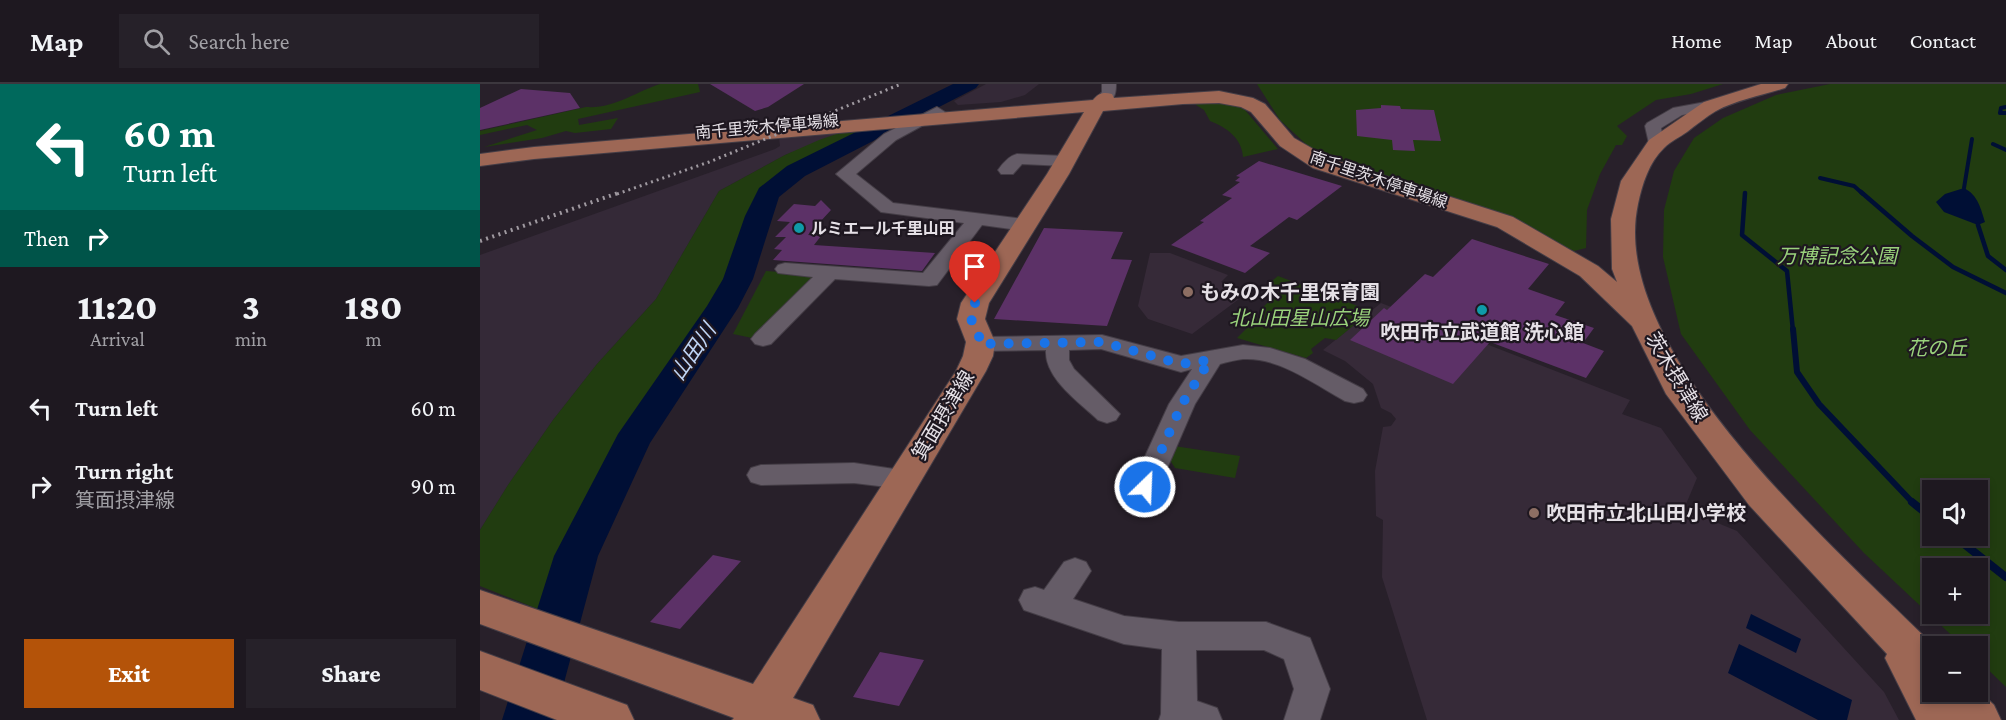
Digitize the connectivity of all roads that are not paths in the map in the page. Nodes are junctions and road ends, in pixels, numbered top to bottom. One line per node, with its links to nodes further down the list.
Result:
1 (1218, 84): 3 (main road)
2 (1779, 84): 13 (main road, 茨木摂津線)
3 (1104, 96): 4 (main road, 南千里茨木停車場線); 7 (main road); 13 (main road, 南千里茨木停車場線)
4 (915, 117): 5 (main road, 南千里茨木停車場線); 6 (main road, 南千里茨木停車場線); 9 (street)
5 (480, 154)
6 (480, 160)
7 (1065, 161): 8 (street); 10 (main road)
8 (1007, 170)
9 (977, 219): 10 (street); 12 (street)
10 (1025, 225): 16 (main road)
11 (785, 269): 12 (street)
12 (830, 272): 14 (street)
13 (1644, 322): 25 (main road, 茨木摂津線)
14 (763, 339)
15 (1058, 342): 16 (street); 17 (street); 19 (street)
16 (980, 344): 21 (main road, 箕面摂津線)
17 (1210, 360): 18 (street); 22 (street)
18 (1354, 395)
19 (1107, 414)
20 (761, 475): 21 (street)
21 (904, 479): 30 (main road, 箕面摂津線)
22 (1145, 487)
23 (1075, 572): 26 (street)
24 (494, 613): 30 (main road)
25 (1891, 632): 27 (main road, 茨木摂津線); 34 (main road)
26 (1179, 636): 31 (street); 33 (street)
27 (1922, 663)
28 (480, 670): 32 (main road)
29 (1960, 702): 35 (main road)
30 (771, 716)
31 (1187, 718)
32 (611, 720)
33 (1302, 720)
34 (1940, 720)
35 (1978, 720)

